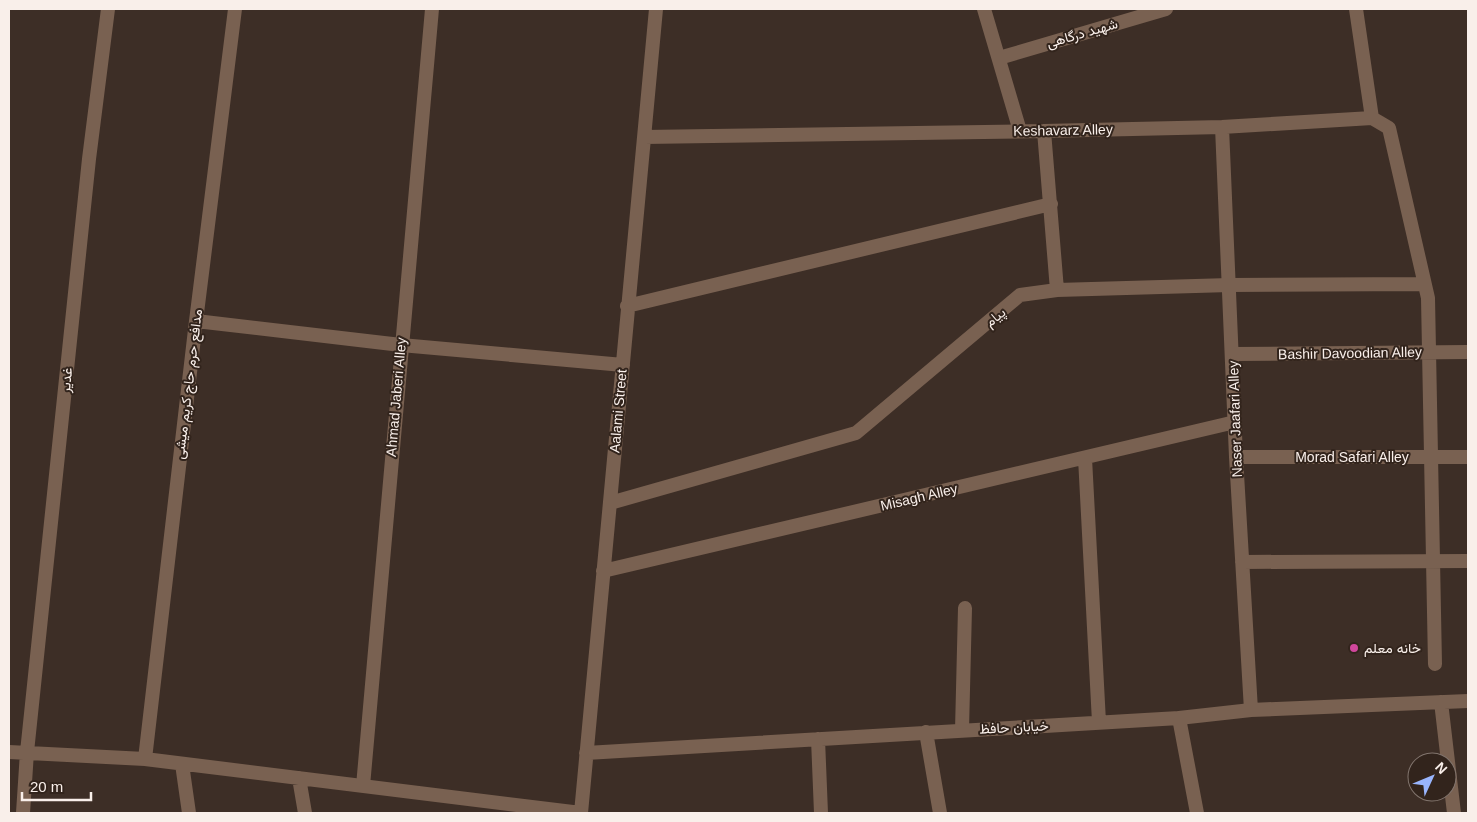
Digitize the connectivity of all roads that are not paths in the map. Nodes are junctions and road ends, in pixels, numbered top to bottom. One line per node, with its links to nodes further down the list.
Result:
1 (108, 9): 46 (street, غدیر)
2 (235, 9): 19 (street, مدافع حرم حاج کریم میشی)
3 (432, 9): 20 (street, Ahmad Jaberi Alley)
4 (656, 9): 13 (street, Aalami Street)
5 (984, 9): 8 (street)
6 (1166, 9): 8 (street, شهید درگاهی)
7 (1356, 9): 9 (street)
8 (999, 58): 11 (street)
9 (1372, 118): 10 (street, Keshavarz Alley); 15 (street)
10 (1222, 127): 12 (street, Keshavarz Alley); 16 (street, Naser Jaafari Alley)
11 (1020, 131): 12 (street, Keshavarz Alley); 13 (street, Keshavarz Alley)
12 (1044, 131): 14 (street)
13 (644, 137): 18 (street, Aalami Street)
14 (1051, 204): 17 (street); 18 (street)
15 (1424, 284): 16 (street, پیام); 21 (street)
16 (1230, 285): 17 (street, پیام); 23 (street, Naser Jaafari Alley)
17 (1057, 290): 30 (street, پیام)
18 (627, 306): 24 (street, Aalami Street)
19 (196, 321): 20 (street); 48 (street, مدافع حرم حاج کریم میشی)
20 (401, 345): 24 (street); 51 (street, Ahmad Jaberi Alley)
21 (1429, 352): 22 (street, Bashir Davoodian Alley); 23 (street, Bashir Davoodian Alley); 27 (street)
22 (1468, 352)
23 (1233, 354): 25 (street, Naser Jaafari Alley)
24 (623, 365): 30 (street, Aalami Street)
25 (1235, 422): 26 (street, Naser Jaafari Alley); 28 (street, Misagh Alley)
26 (1236, 457): 27 (street, Morad Safari Alley); 31 (street, Naser Jaafari Alley)
27 (1431, 457): 29 (street, Morad Safari Alley); 32 (street)
28 (1086, 458): 34 (street, Misagh Alley); 41 (street)
29 (1468, 458)
30 (610, 503): 34 (street, Aalami Street)
31 (1242, 562): 32 (street); 39 (street, Naser Jaafari Alley)
32 (1432, 562): 33 (street); 36 (street)
33 (1468, 562)
34 (604, 571): 47 (street, Aalami Street)
35 (965, 608): 42 (street)
36 (1435, 664)
37 (1468, 701): 38 (street, خیابان حافظ)
38 (1441, 702): 39 (street, خیابان حافظ); 59 (street)
39 (1251, 710): 40 (street, خیابان حافظ)
40 (1179, 718): 41 (street, خیابان حافظ); 58 (street)
41 (1099, 722): 42 (street, خیابان حافظ)
42 (962, 730): 43 (street, خیابان حافظ)
43 (926, 732): 44 (street, خیابان حافظ); 57 (street)
44 (818, 739): 47 (street, خیابان حافظ); 56 (street)
45 (9, 752): 46 (street)
46 (26, 752): 48 (street); 52 (street, غدیر)
47 (586, 753): 55 (street, Aalami Street)
48 (145, 760): 49 (street)
49 (182, 764): 50 (street); 53 (street)
50 (299, 778): 51 (street); 54 (street)
51 (363, 786): 55 (street)
52 (23, 813)
53 (189, 813)
54 (305, 813)
55 (581, 813)
56 (822, 813)
57 (940, 813)
58 (1197, 813)
59 (1454, 813)

